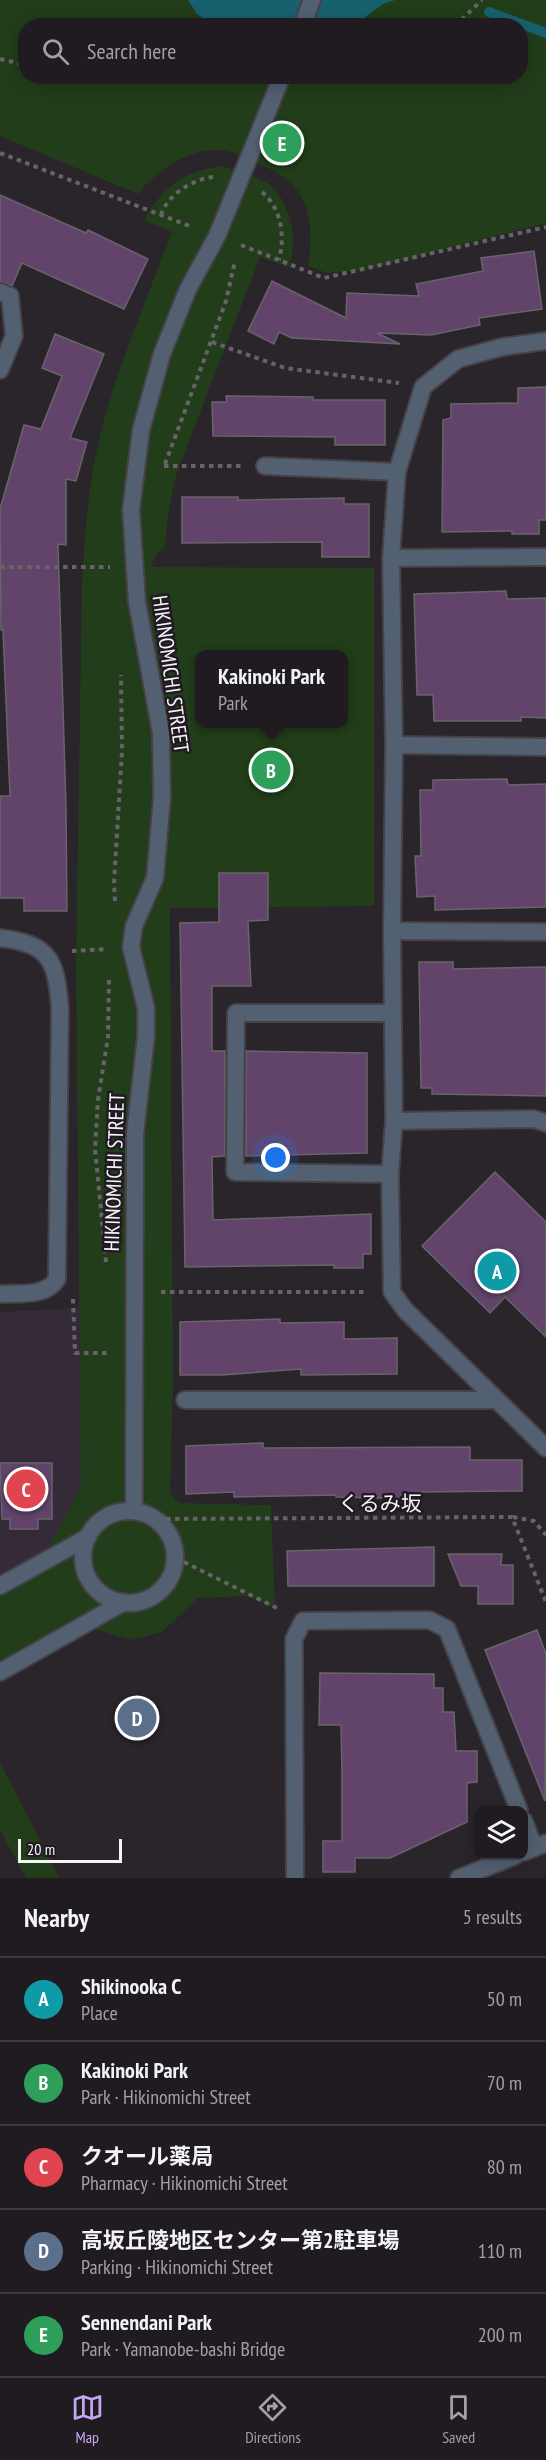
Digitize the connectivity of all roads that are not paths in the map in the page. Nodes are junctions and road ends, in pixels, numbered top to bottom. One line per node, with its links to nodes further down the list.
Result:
1 (312, 0): 2 (street)
2 (305, 18)
3 (279, 84): 24 (street, HIKINOMICHI STREET)
4 (0, 292): 6 (street)
5 (546, 341): 8 (street)
6 (0, 370)
7 (265, 466): 8 (street)
8 (397, 472): 10 (street)
9 (546, 557): 10 (street)
10 (391, 558): 11 (street)
11 (394, 746): 12 (street); 13 (street)
12 (546, 747)
13 (392, 931): 14 (street); 16 (street)
14 (546, 932)
15 (0, 938): 20 (street)
16 (392, 1013): 17 (street); 19 (street)
17 (394, 1121): 18 (street); 19 (street)
18 (546, 1123)
19 (390, 1174): 22 (street)
20 (0, 1294)
21 (185, 1400): 22 (street)
22 (494, 1400): 23 (street)
23 (546, 1448)
24 (134, 1510): 25 (street); 27 (street)
25 (88, 1537): 26 (street); 27 (street)
26 (0, 1586)
27 (124, 1602): 28 (street)
28 (0, 1672)
29 (517, 1806): 33 (street)
30 (528, 1832): 31 (street)
31 (534, 1848)
32 (505, 1860): 34 (street)
33 (295, 1878)
34 (459, 1878)

